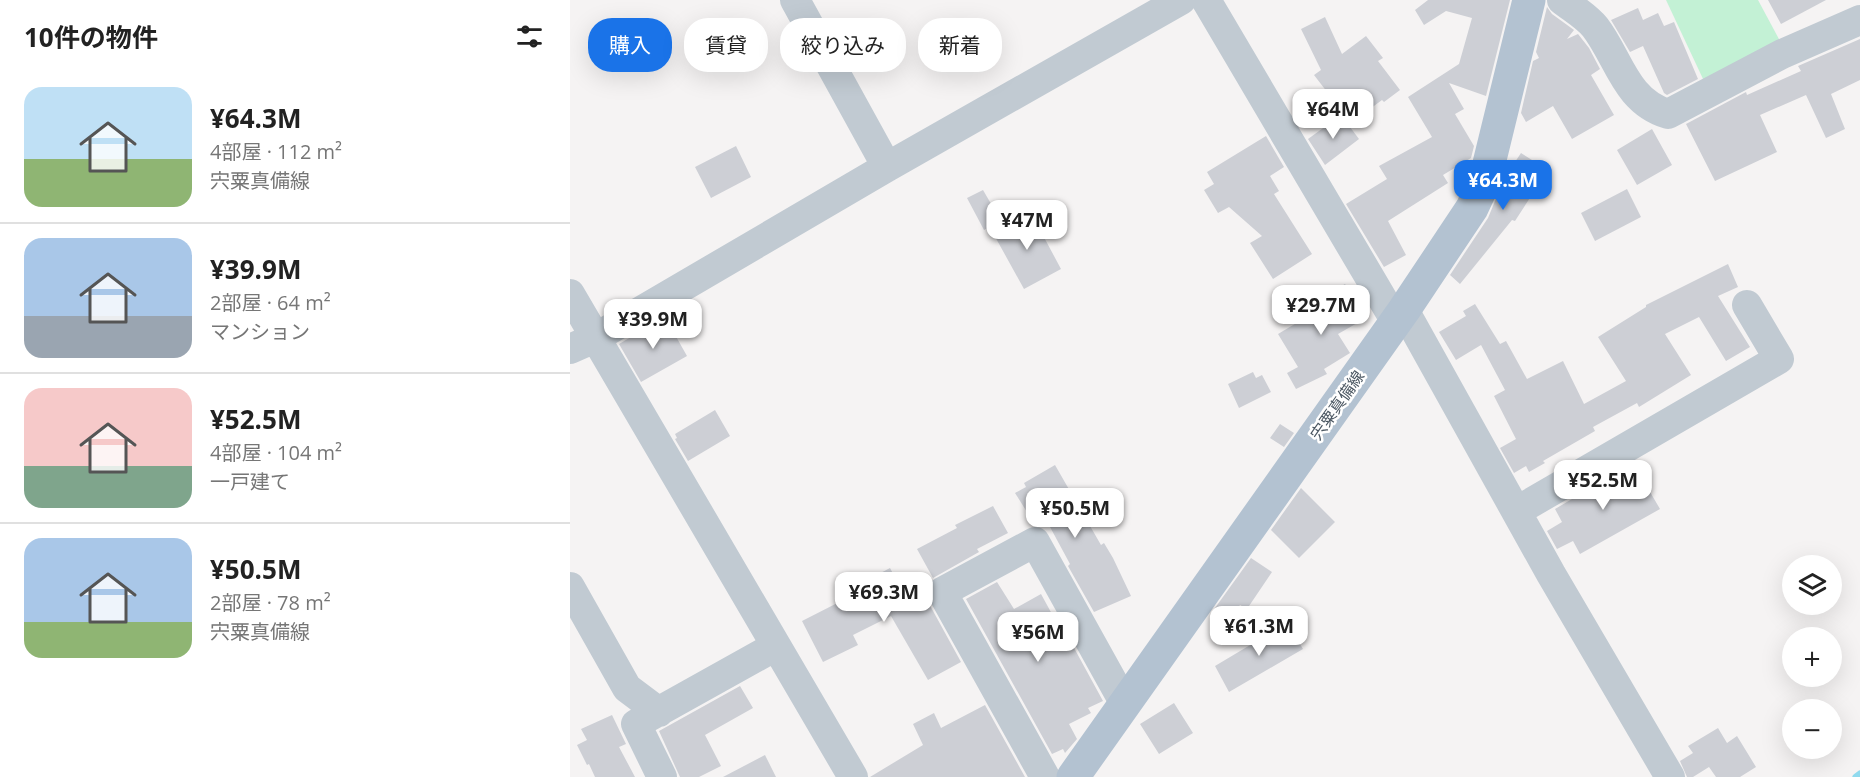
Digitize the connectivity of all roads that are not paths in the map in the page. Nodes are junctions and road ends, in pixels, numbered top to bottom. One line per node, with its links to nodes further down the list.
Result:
1 (795, 0): 7 (street)
2 (1181, 0): 7 (street)
3 (1206, 0): 10 (street)
4 (1529, 0): 10 (main road, 宍粟真備線)
5 (1562, 0): 6 (street)
6 (1851, 14)
7 (886, 167): 11 (street)
8 (570, 294): 11 (street)
9 (1748, 305): 12 (street)
10 (1400, 316): 12 (street); 15 (main road, 宍粟真備線)
11 (582, 344): 14 (street)
12 (1517, 511): 21 (street)
13 (570, 587): 16 (street)
14 (776, 646): 16 (street); 18 (street)
15 (1125, 704): 19 (street); 20 (main road, 宍粟真備線)
16 (659, 712): 17 (street)
17 (662, 777)
18 (853, 777)
19 (1045, 777)
20 (1073, 777)
21 (1670, 777)

